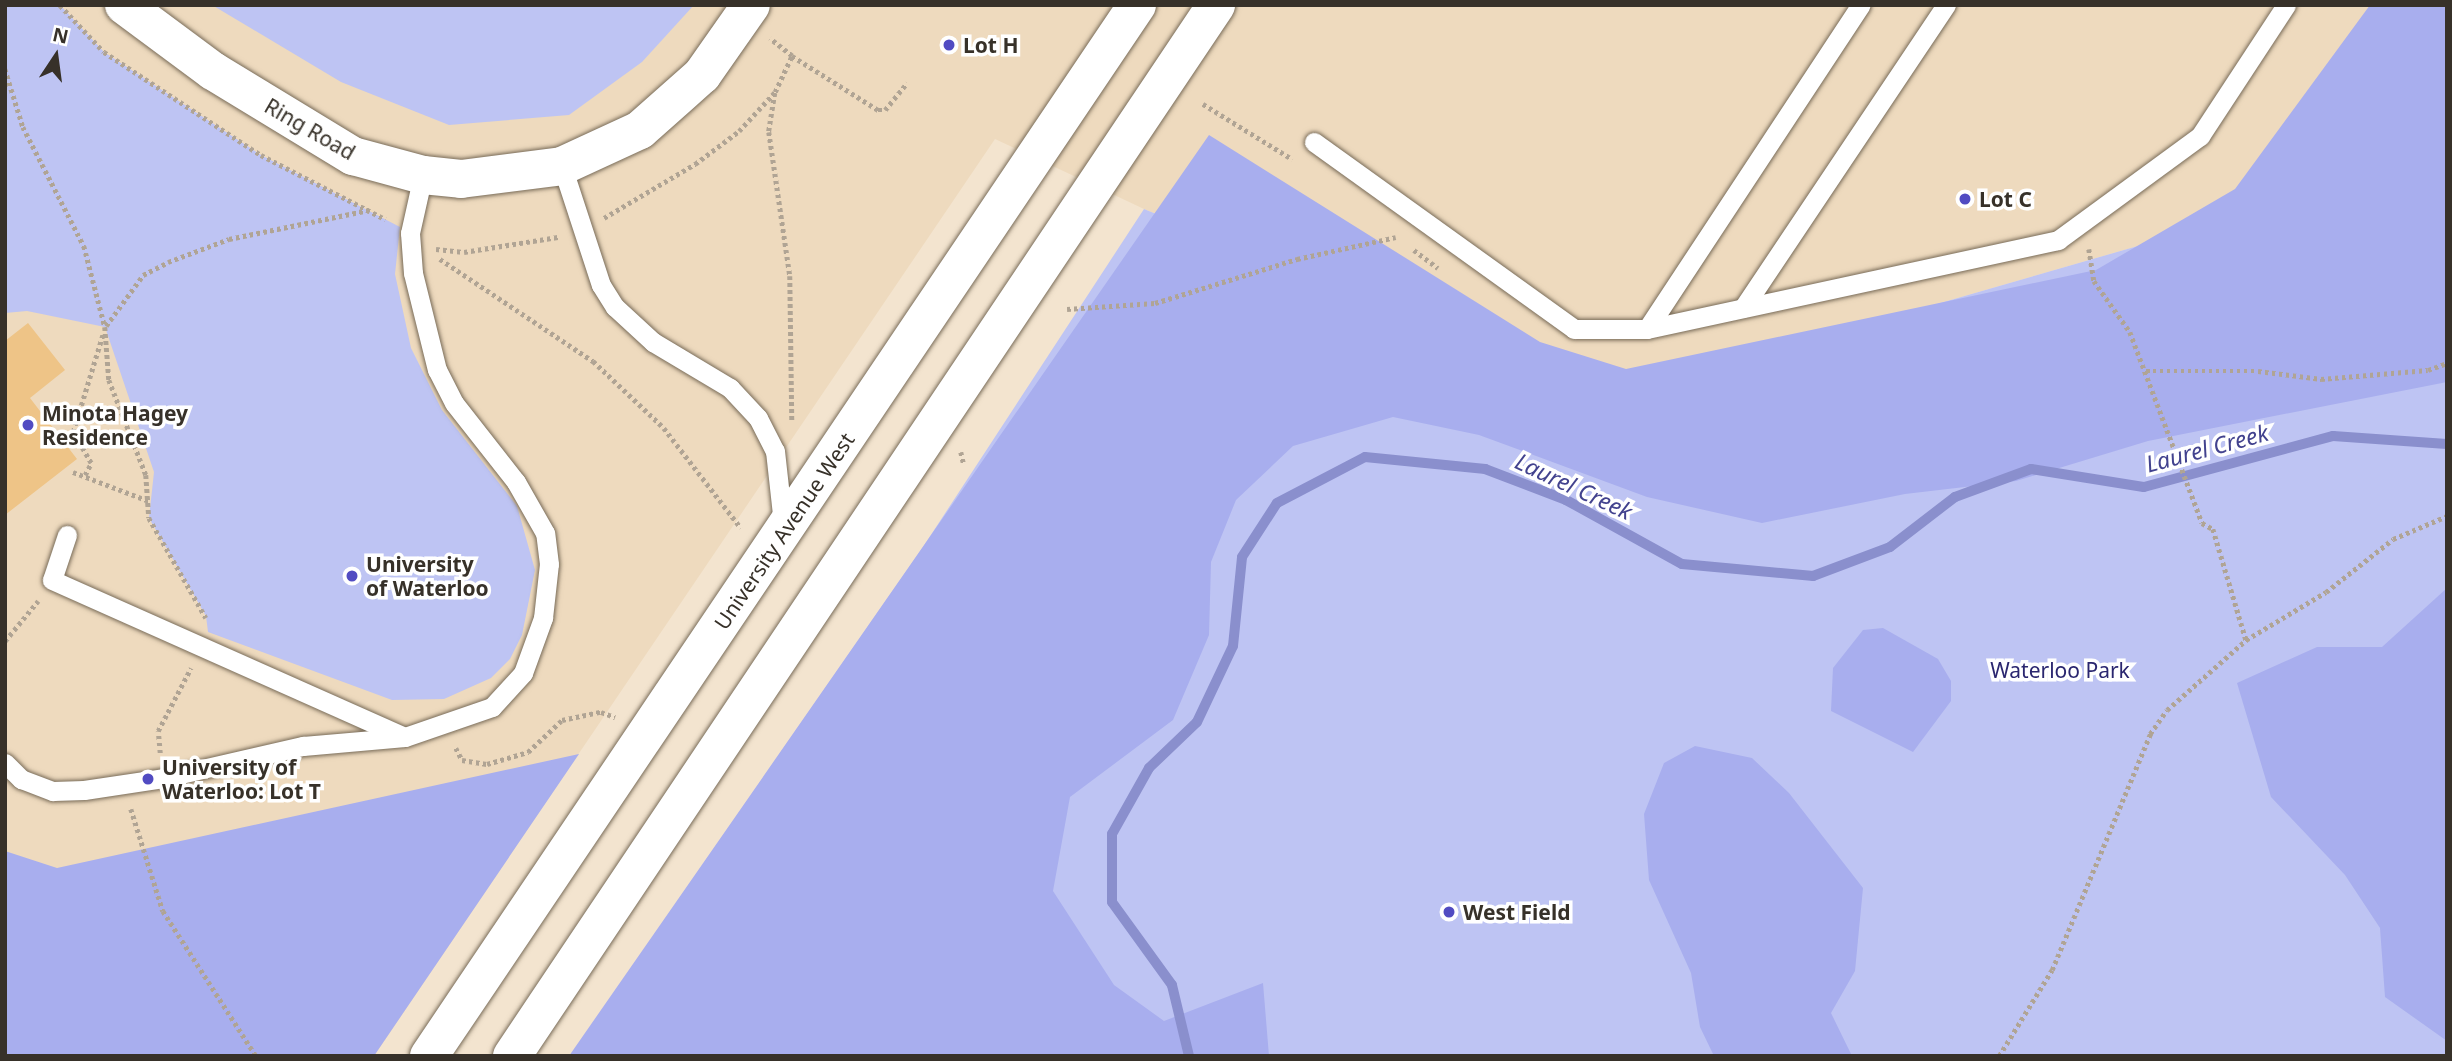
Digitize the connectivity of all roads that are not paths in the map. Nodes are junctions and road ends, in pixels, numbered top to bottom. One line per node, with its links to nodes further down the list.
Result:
1 (124, 5): 10 (main road, Ring Road)
2 (751, 5): 9 (main road, Ring Road)
3 (1137, 5): 13 (main road, University Avenue West)
4 (1216, 5): 18 (main road)
5 (1861, 5): 12 (lane)
6 (1946, 5): 11 (lane)
7 (2286, 5): 11 (lane)
8 (1314, 142): 12 (lane)
9 (562, 166): 10 (main road, Ring Road); 13 (lane)
10 (423, 175): 15 (lane)
11 (1743, 308): 12 (lane)
12 (1647, 328)
13 (783, 531): 17 (main road, University Avenue West)
14 (67, 535): 15 (lane)
15 (405, 737): 16 (lane)
16 (5, 763)
17 (429, 1056)
18 (512, 1056)

